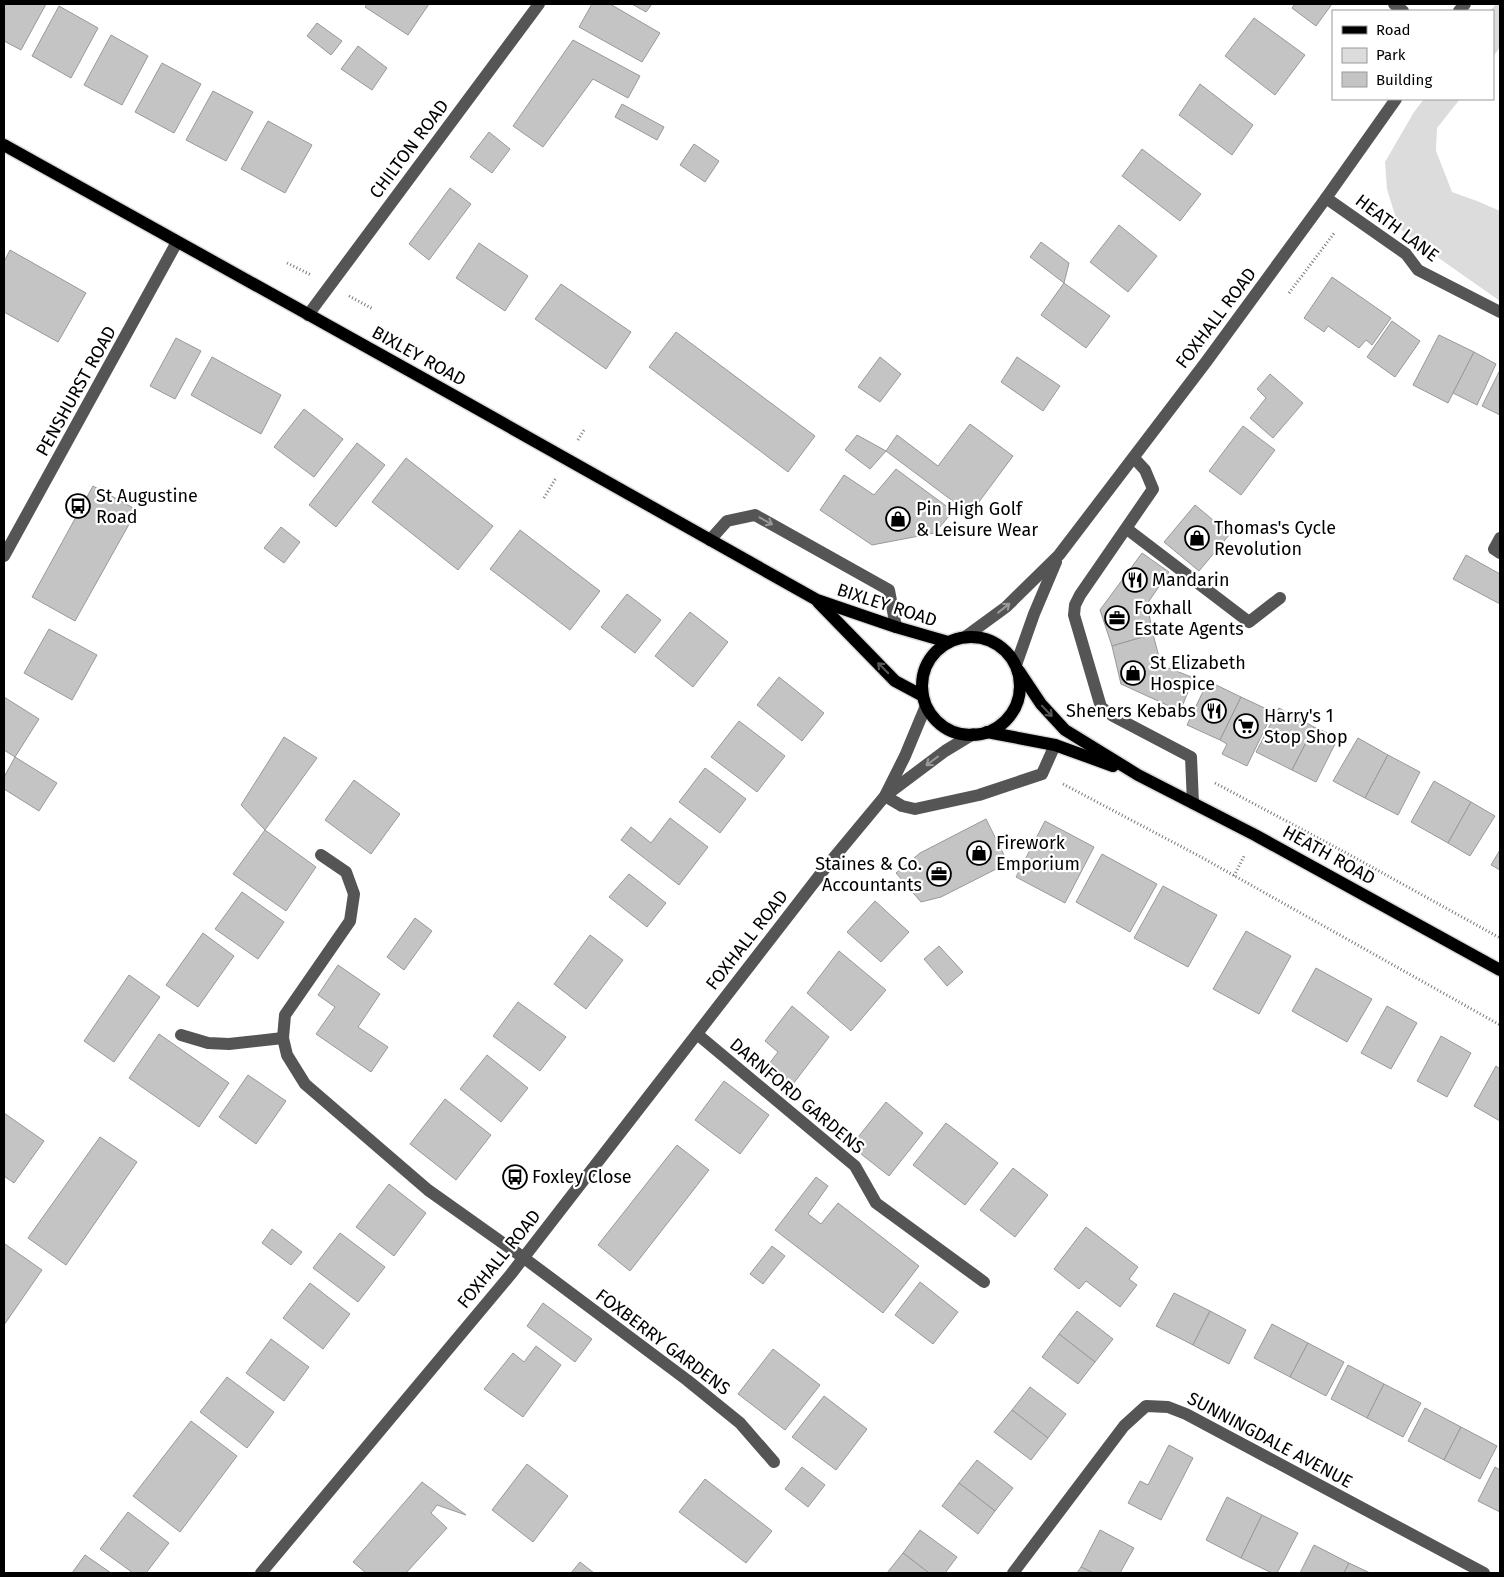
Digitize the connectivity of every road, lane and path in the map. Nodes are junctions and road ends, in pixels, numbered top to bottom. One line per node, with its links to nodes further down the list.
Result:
1 (539, 4): 9 (street, CHILTON ROAD)
2 (1395, 100): 4 (street, FOXHALL ROAD)
3 (4, 145): 6 (main road, BIXLEY ROAD)
4 (1326, 198): 8 (street, HEATH LANE); 10 (street, FOXHALL ROAD)
5 (1336, 230): 7 (path)
6 (177, 242): 9 (main road, BIXLEY ROAD); 16 (street, PENSHURST ROAD)
7 (1284, 298)
8 (1500, 312)
9 (308, 314): 13 (main road, BIXLEY ROAD)
10 (1134, 458): 11 (street); 15 (street, FOXHALL ROAD)
11 (1127, 529): 17 (street); 27 (street)
12 (1500, 538): 14 (street)
13 (710, 540): 18 (main road, BIXLEY ROAD); 19 (street, one-way to 19)
14 (1500, 553)
15 (1059, 555): 20 (street, FOXHALL ROAD, one-way to 15); 22 (street, FOXHALL ROAD)
16 (4, 556)
17 (1280, 598)
18 (816, 600): 19 (main road, BIXLEY ROAD); 23 (main road, BIXLEY ROAD, one-way to 18)
19 (896, 627): 21 (main road, BIXLEY ROAD)
20 (965, 637): 21 (main road); 22 (main road)
21 (948, 642): 23 (main road)
22 (1017, 668): 24 (main road); 29 (main road, HEATH ROAD, one-way to 29)
23 (924, 702): 25 (main road); 30 (street, FOXHALL ROAD)
24 (987, 732): 25 (main road); 26 (main road, HEATH ROAD)
25 (973, 734): 30 (street, FOXHALL ROAD, one-way to 30)
26 (1055, 745): 28 (street); 29 (main road, HEATH ROAD)
27 (1191, 770): 31 (street); 33 (path)
28 (1042, 774): 30 (street); 35 (path)
29 (1138, 775): 31 (main road, HEATH ROAD)
30 (885, 796): 36 (street, FOXHALL ROAD)
31 (1192, 803): 34 (main road, HEATH ROAD)
32 (321, 855): 38 (street)
33 (1500, 938)
34 (1500, 970)
35 (1500, 1025)
36 (697, 1034): 39 (street, FOXHALL ROAD); 40 (street, DARNFORD GARDENS)
37 (181, 1035): 38 (street)
38 (283, 1038): 39 (street)
39 (524, 1258): 41 (street, FOXBERRY GARDENS); 42 (street, FOXHALL ROAD)
40 (984, 1282)
41 (774, 1462)
42 (261, 1573)
43 (1013, 1573): 44 (street, SUNNINGDALE AVENUE)
44 (1484, 1573)

